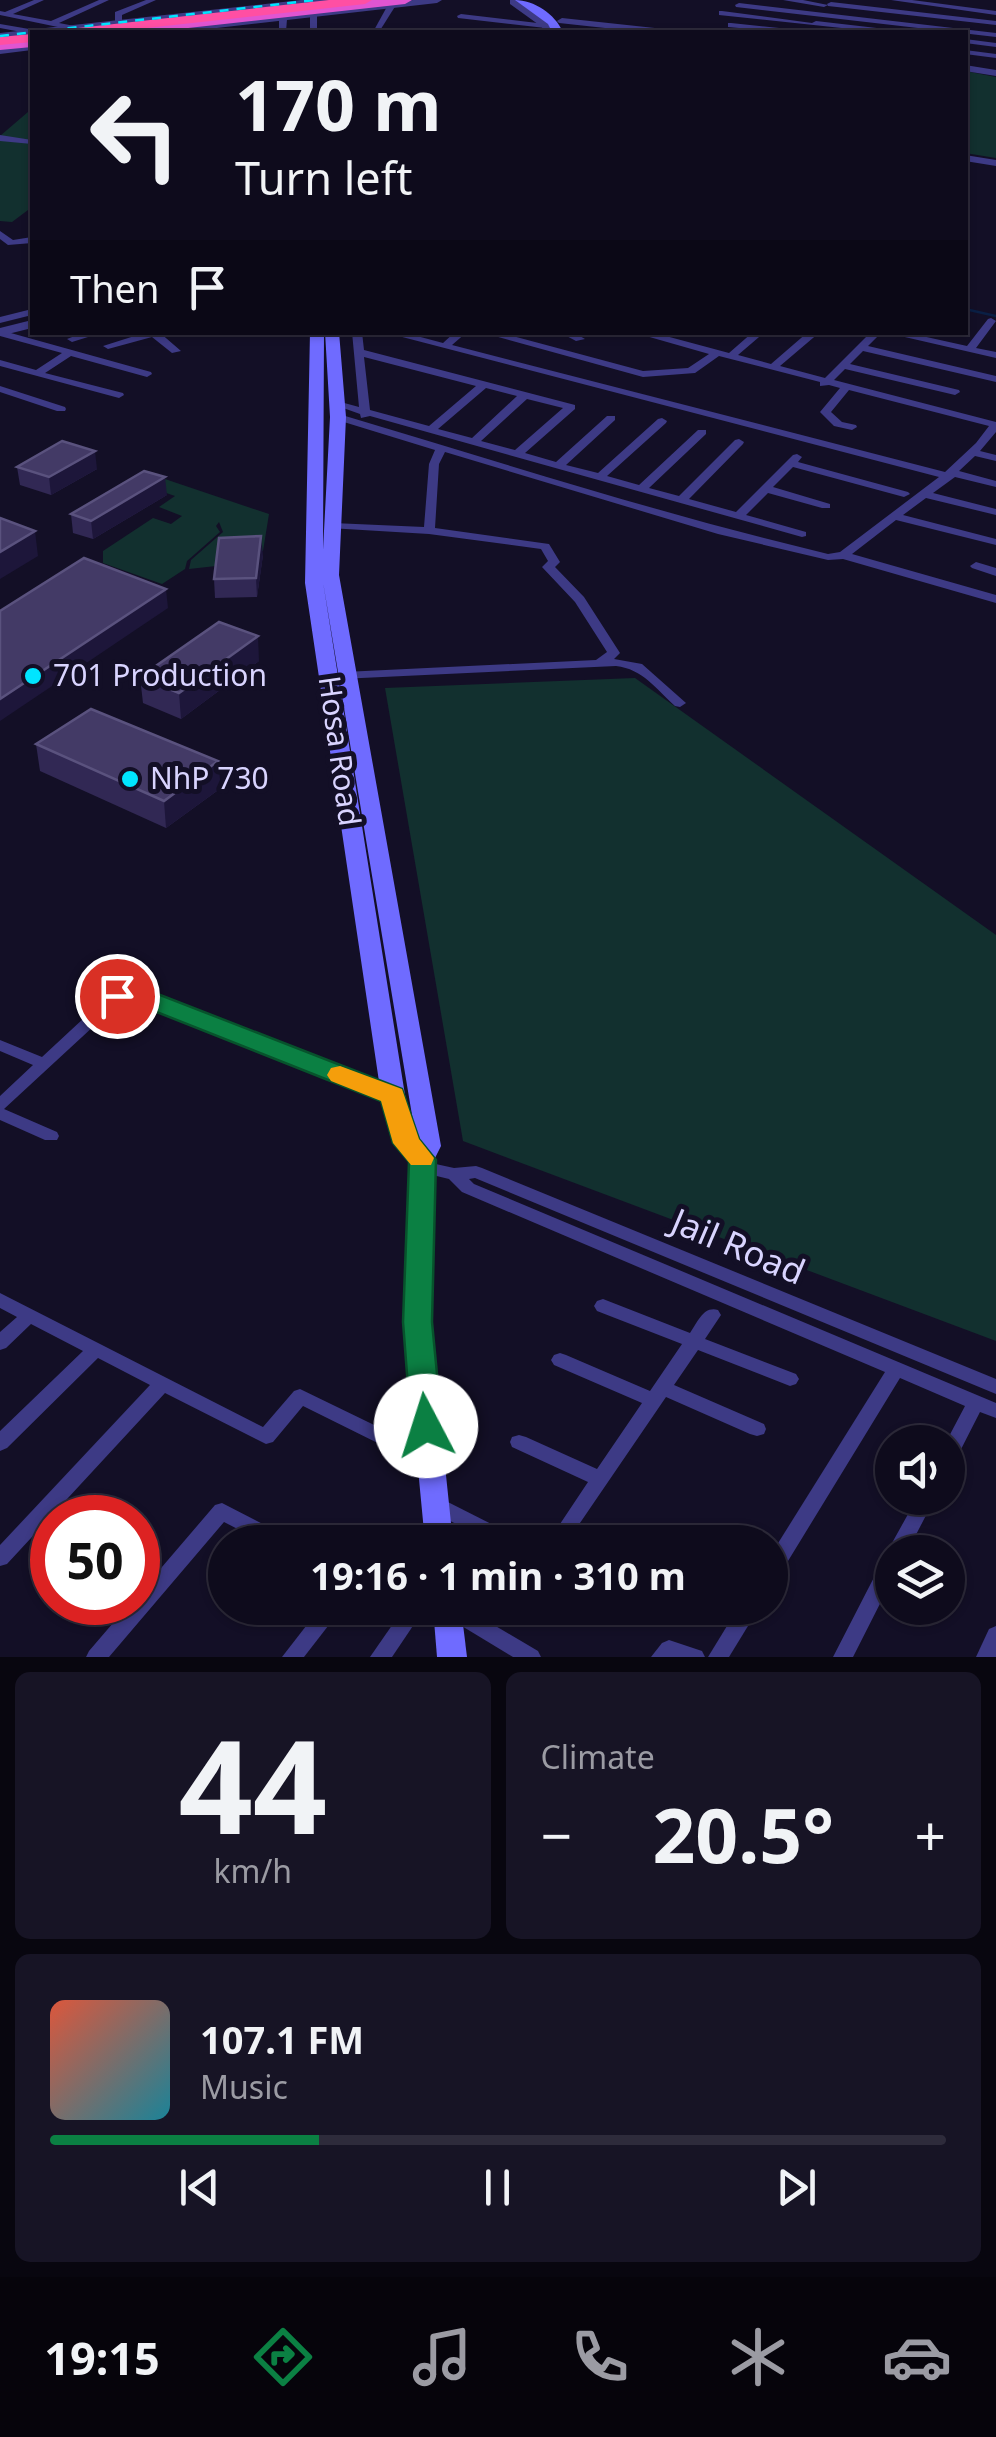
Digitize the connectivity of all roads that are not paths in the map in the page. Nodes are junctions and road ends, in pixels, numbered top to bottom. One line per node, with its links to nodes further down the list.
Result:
1 (40, 0): 18 (street)
2 (105, 0): 29 (street)
3 (152, 0): 30 (street)
4 (327, 0): 30 (street)
5 (349, 0): 29 (highway)
6 (364, 0): 29 (highway)
7 (436, 0): 13 (street)
8 (518, 0): 31 (main road)
9 (533, 0): 31 (main road)
10 (786, 0): 14 (street)
11 (894, 0): 16 (street)
12 (972, 0): 16 (street)
13 (396, 2): 20 (street); 30 (highway); 35 (street)
14 (832, 3): 19 (street); 25 (street)
15 (739, 5): 19 (street)
16 (994, 8)
17 (722, 13): 24 (street)
18 (3, 14): 29 (street)
19 (820, 14): 24 (street); 41 (street)
20 (313, 15): 22 (street); 34 (street)
21 (461, 16): 31 (street)
22 (283, 18): 32 (street); 33 (street)
23 (452, 22): 31 (street)
24 (810, 22): 39 (street); 40 (street)
25 (996, 23)
26 (731, 25): 38 (street)
27 (0, 26): 44 (street)
28 (600, 26): 31 (street); 36 (street); 37 (street)
29 (70, 29): 30 (street)
30 (115, 29)
31 (554, 29)
32 (179, 30)
33 (282, 30)
34 (314, 30)
35 (377, 30)
36 (588, 30)
37 (643, 30)
38 (780, 30)
39 (801, 30)
40 (877, 30)
41 (954, 30)
42 (968, 32): 43 (street)
43 (996, 35)
44 (30, 37)
45 (30, 38): 47 (highway)
46 (968, 41): 48 (street)
47 (0, 43)
48 (996, 45)
49 (968, 52): 50 (street)
50 (996, 56)
51 (968, 68): 52 (street)
52 (996, 73)
53 (0, 138): 54 (street)
54 (30, 142)
55 (968, 150): 56 (street)
56 (996, 154)
57 (968, 158): 58 (street)
58 (996, 163)
59 (0, 234): 60 (street)
60 (30, 240)
61 (30, 312): 62 (street)
62 (0, 320)
63 (991, 321): 90 (street)
64 (30, 325): 65 (street)
65 (0, 333): 91 (street)
66 (89, 335): 84 (street)
67 (145, 335): 87 (street)
68 (155, 335): 92 (street)
69 (318, 335): 100 (main road, Hosa Road)
70 (332, 335): 100 (main road, Hosa Road)
71 (357, 335): 93 (street)
72 (399, 335): 88 (street)
73 (458, 335): 88 (street)
74 (496, 335): 94 (street)
75 (548, 335): 85 (street)
76 (571, 335): 83 (street)
77 (649, 335): 86 (street)
78 (699, 335): 86 (street)
79 (756, 335): 96 (street)
80 (811, 335): 99 (street)
81 (875, 335): 89 (street)
82 (927, 336): 90 (street)
83 (580, 339)
84 (72, 340)
85 (540, 342)
86 (687, 345): 94 (street)
87 (108, 346)
88 (444, 347): 128 (street)
89 (864, 348): 98 (street); 103 (street)
90 (970, 349): 95 (street)
91 (69, 352): 101 (street); 102 (street)
92 (176, 352)
93 (358, 352): 104 (street); 112 (street)
94 (717, 353): 96 (street)
95 (996, 355)
96 (730, 357): 99 (street)
97 (0, 363): 101 (street)
98 (844, 366): 105 (street); 108 (street)
99 (772, 368): 105 (street)
100 (326, 372): 113 (main road, Hosa Road); 153 (main road, Hosa Road)
101 (37, 374): 109 (street)
102 (146, 374)
103 (996, 379)
104 (483, 384): 110 (street); 118 (street)
105 (824, 384): 107 (street)
106 (0, 389): 111 (street)
107 (844, 390): 117 (street); 119 (street)
108 (955, 392)
109 (118, 395)
110 (525, 395): 121 (street); 125 (street)
111 (61, 408)
112 (364, 410): 113 (street); 116 (street); 118 (street)
113 (337, 411): 116 (street); 140 (main road, Hosa Road)
114 (611, 418): 127 (street)
115 (662, 421): 129 (street)
116 (366, 424): 123 (street)
117 (852, 427)
118 (433, 428): 121 (street)
119 (995, 428): 124 (street)
120 (702, 432): 131 (street)
121 (476, 441): 125 (street)
122 (739, 442): 135 (street)
123 (442, 447): 141 (street); 144 (street)
124 (976, 453): 126 (street); 128 (street)
125 (517, 454): 127 (street)
126 (996, 458)
127 (558, 466): 129 (street)
128 (952, 475): 130 (street); 134 (street)
129 (599, 478): 131 (street)
130 (996, 484)
131 (641, 489): 135 (street)
132 (767, 489): 133 (street); 136 (street); 138 (street)
133 (904, 494)
134 (926, 496): 137 (street); 139 (street)
135 (681, 500): 138 (street)
136 (826, 506)
137 (996, 512)
138 (738, 516): 142 (street)
139 (895, 516): 143 (street); 144 (street)
140 (333, 526): 141 (street); 149 (main road, Hosa Road)
141 (428, 531): 148 (street)
142 (802, 534)
143 (996, 542)
144 (843, 555): 147 (street)
145 (976, 566): 146 (street)
146 (996, 572)
147 (996, 599)
148 (600, 664): 149 (street); 150 (street)
149 (344, 676): 157 (main road, Hosa Road)
150 (680, 703)
151 (0, 1045): 152 (street)
152 (44, 1064): 153 (street); 154 (street)
153 (392, 1095): 157 (main road, Hosa Road)
154 (0, 1106)
155 (0, 1114): 156 (street)
156 (51, 1136)
157 (422, 1163): 158 (street, Jail Road); 178 (main road, Hosa Road)
158 (454, 1174): 167 (street); 170 (street, Jail Road)
159 (0, 1300): 161 (street)
160 (603, 1306): 163 (street)
161 (30, 1315): 164 (street); 165 (street)
162 (712, 1315): 163 (street)
163 (694, 1341): 168 (street); 171 (street)
164 (0, 1343)
165 (96, 1349): 169 (street); 177 (street)
166 (560, 1360): 171 (street)
167 (896, 1370): 172 (street); 185 (street)
168 (790, 1379)
169 (162, 1384): 178 (street); 186 (street)
170 (996, 1387)
171 (658, 1394): 175 (street); 179 (street)
172 (975, 1403): 173 (street); 174 (street)
173 (996, 1411)
174 (964, 1425)
175 (758, 1429)
176 (519, 1442): 179 (street)
177 (0, 1443)
178 (430, 1460): 182 (main road, Hosa Road)
179 (600, 1479): 183 (street)
180 (210, 1525): 181 (street)
181 (248, 1525)
182 (437, 1525)
183 (569, 1525)
184 (208, 1527): 194 (street)
185 (788, 1544)
186 (0, 1558)
187 (875, 1596): 202 (street)
188 (318, 1625): 195 (street)
189 (403, 1625): 196 (street)
190 (449, 1625): 197 (main road)
191 (477, 1625): 198 (street)
192 (738, 1625): 201 (street)
193 (996, 1635): 203 (street)
194 (96, 1657)
195 (292, 1657)
196 (380, 1657)
197 (452, 1657)
198 (531, 1657)
199 (661, 1657): 200 (street)
200 (695, 1657)
201 (718, 1657)
202 (844, 1657)
203 (986, 1657)

